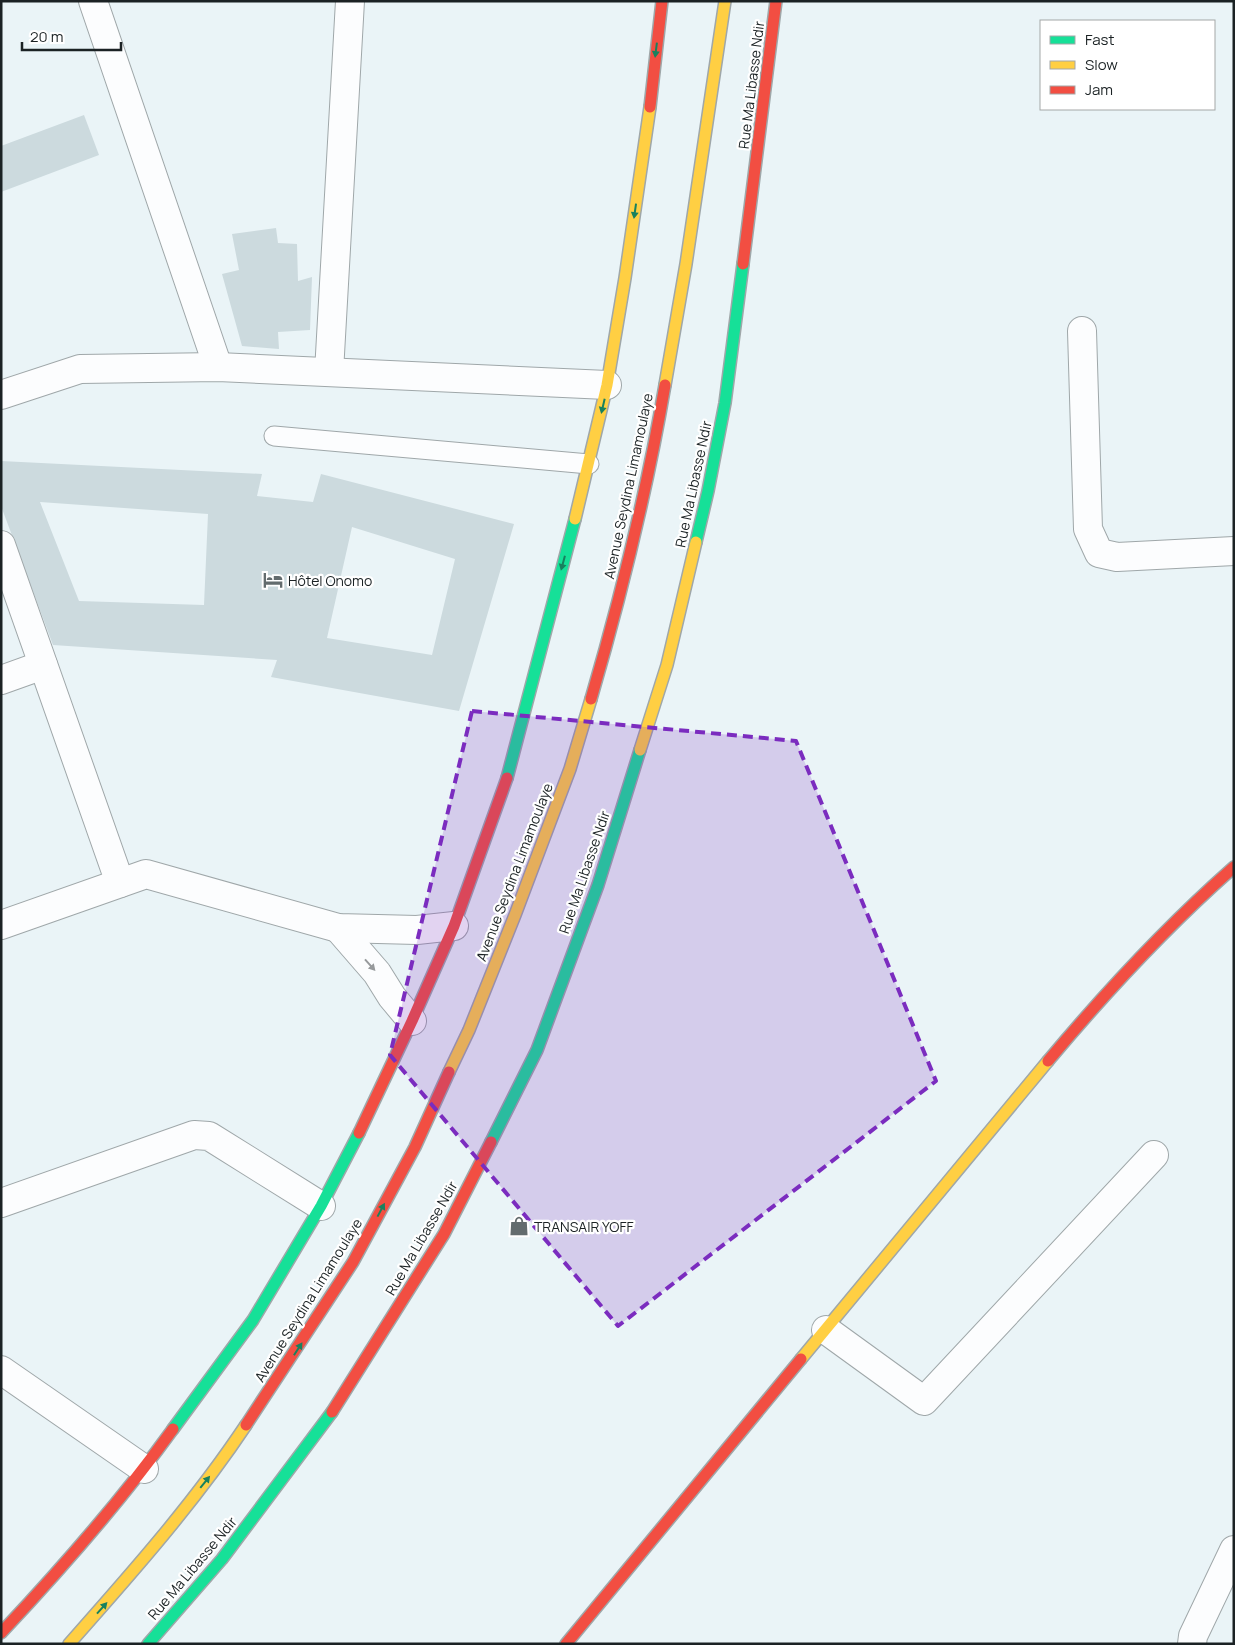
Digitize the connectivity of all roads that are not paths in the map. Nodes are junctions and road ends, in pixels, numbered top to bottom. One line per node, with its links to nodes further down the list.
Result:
1 (93, 1): 7 (street)
2 (350, 1): 8 (street)
3 (662, 1): 9 (main road, one-way to 9)
4 (725, 1): 31 (main road, Avenue Seydina Limamoulaye, one-way to 4)
5 (776, 1): 32 (main road, Rue Ma Libasse Ndir)
6 (1082, 331): 14 (street)
7 (218, 367): 8 (street); 10 (street)
8 (329, 372): 9 (street)
9 (607, 385): 12 (main road, one-way to 12)
10 (1, 395)
11 (274, 436): 12 (lane)
12 (589, 464): 20 (main road, one-way to 20)
13 (1, 545): 15 (street)
14 (1234, 551)
15 (43, 666): 16 (street); 18 (street)
16 (1, 680)
17 (1234, 868): 26 (main road)
18 (120, 883): 19 (street); 21 (street)
19 (1, 925)
20 (454, 926): 21 (street); 22 (main road)
21 (338, 928): 22 (street, one-way to 22)
22 (412, 1021): 25 (main road)
23 (1154, 1155): 26 (street)
24 (1, 1202): 25 (street)
25 (321, 1206): 28 (main road)
26 (826, 1330): 33 (main road)
27 (1, 1370): 28 (street)
28 (144, 1469): 30 (main road)
29 (1234, 1550): 34 (street)
30 (1, 1633)
31 (69, 1644)
32 (148, 1644)
33 (566, 1644)
34 (1192, 1644)

